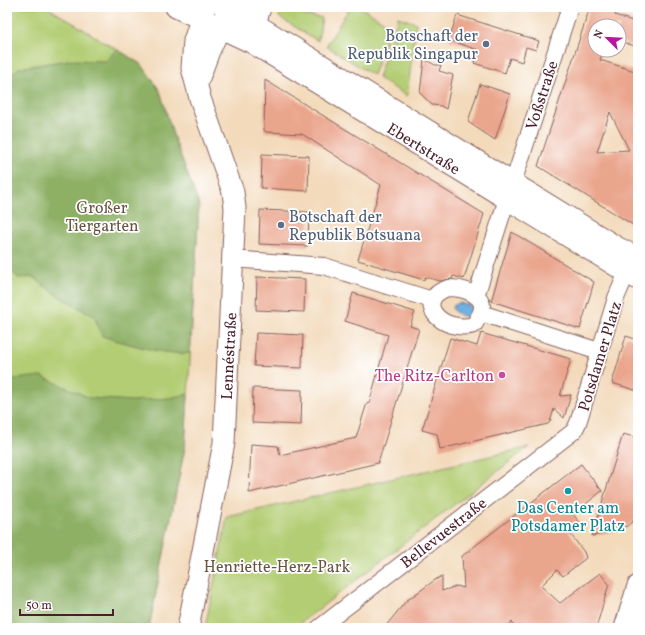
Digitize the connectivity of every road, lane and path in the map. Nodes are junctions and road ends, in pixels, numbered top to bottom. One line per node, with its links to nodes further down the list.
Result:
1 (176, 7): 3 (main road, Ebertstraße)
2 (570, 7): 7 (street, Voßstraße)
3 (203, 13): 4 (main road, Ebertstraße); 6 (main road, Lennéstraße)
4 (224, 14): 5 (main road, Ebertstraße); 6 (main road); 7 (main road, Ebertstraße)
5 (260, 16): 7 (main road, Ebertstraße)
6 (197, 88): 8 (main road, Lennéstraße)
7 (510, 191): 9 (main road, Ebertstraße); 10 (street, Voßstraße)
8 (233, 259): 11 (street); 16 (main road, Lennéstraße)
9 (634, 267): 13 (street, Potsdamer Platz)
10 (476, 296): 11 (street); 12 (street)
11 (432, 300): 12 (street)
12 (481, 313): 13 (street)
13 (599, 351): 14 (street, Potsdamer Platz)
14 (568, 437): 17 (street, Bellevuestraße)
15 (638, 586): 18 (main road)
16 (188, 628)
17 (319, 628)
18 (625, 628)

